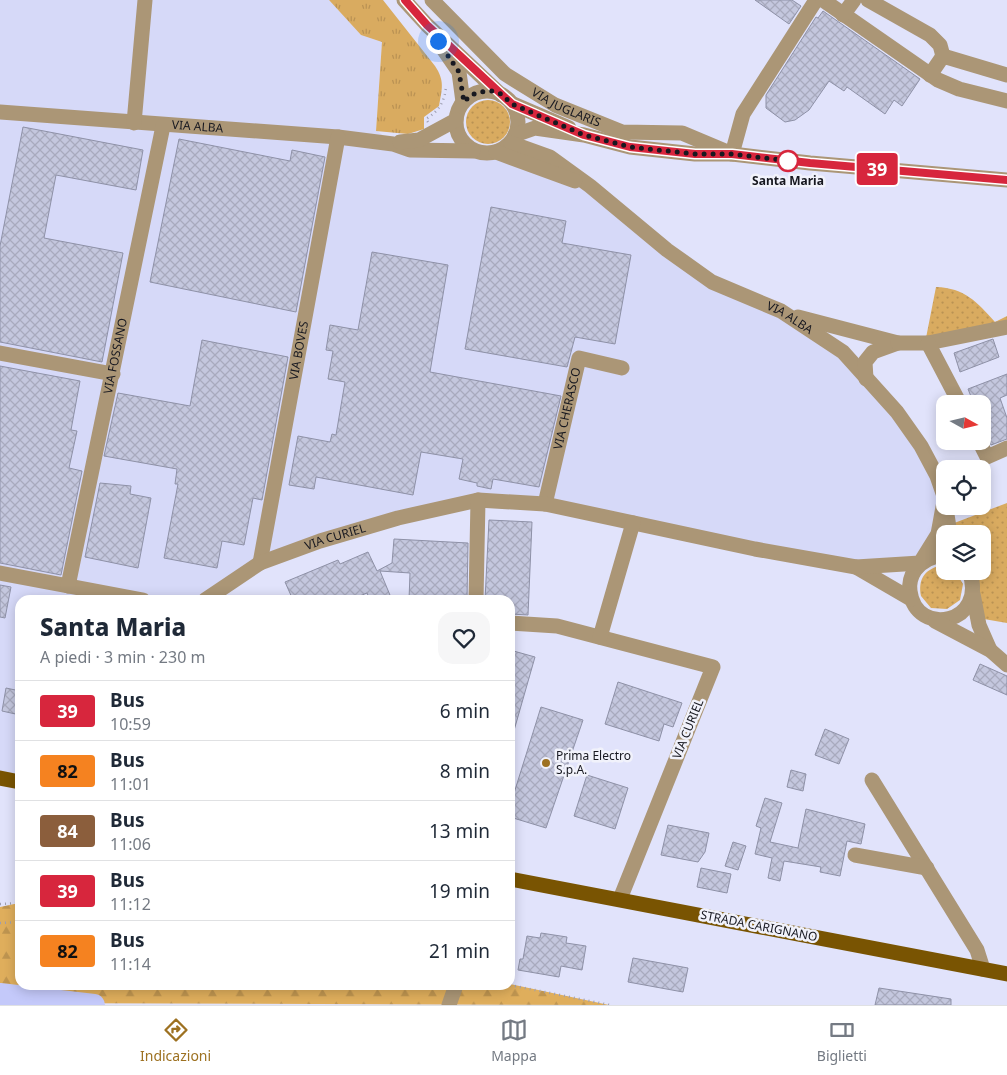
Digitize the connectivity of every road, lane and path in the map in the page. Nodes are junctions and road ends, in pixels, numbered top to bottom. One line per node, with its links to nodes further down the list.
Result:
1 (145, 0): 19 (street)
2 (404, 0): 9 (street, VIA JUGLARIS)
3 (432, 0): 28 (street, VIA JUGLARIS)
4 (816, 0): 28 (street)
5 (823, 0): 8 (street)
6 (854, 0): 8 (street)
7 (868, 0): 10 (street)
8 (843, 15): 12 (street)
9 (427, 25): 14 (street, VIA JUGLARIS); 16 (street, VIA JUGLARIS)
10 (943, 56): 11 (street); 12 (street)
11 (1007, 74)
12 (930, 75): 15 (street)
13 (447, 82): 21 (path)
14 (507, 99): 16 (street); 22 (street, VIA JUGLARIS); 24 (street)
15 (1007, 101)
16 (464, 102): 18 (street)
17 (0, 112): 19 (street, VIA ALBA)
18 (456, 120): 21 (street, VIA ALBA); 26 (street)
19 (134, 123): 20 (street, VIA ALBA)
20 (163, 126): 23 (street, VIA ALBA); 39 (street, VIA FOSSANO)
21 (435, 133): 25 (street, VIA ALBA)
22 (584, 135): 24 (street, VIA JUGLARIS); 28 (street, VIA JUGLARIS)
23 (338, 137): 25 (street, VIA ALBA); 50 (street, VIA BOVES)
24 (513, 139): 27 (street); 30 (street, VIA ALBA)
25 (393, 144): 26 (street, VIA ALBA)
26 (474, 151): 27 (street)
27 (496, 152): 30 (street, VIA ALBA)
28 (732, 154): 29 (street, VIA JUGLARIS)
29 (1007, 180)
30 (590, 186): 31 (street, VIA ALBA)
31 (781, 311): 33 (street); 36 (street, VIA ALBA)
32 (1007, 327): 35 (street)
33 (860, 334): 34 (street); 36 (street)
34 (898, 343): 35 (street); 40 (street)
35 (928, 343): 41 (street)
36 (843, 352): 40 (street, VIA ALBA)
37 (0, 353): 39 (street)
38 (622, 368): 46 (street, VIA CHERASCO)
39 (113, 374): 55 (street, VIA FOSSANO)
40 (866, 379): 44 (street, VIA ALBA)
41 (955, 395)
42 (1007, 448): 43 (street)
43 (984, 450)
44 (936, 472)
45 (478, 500): 46 (street, VIA CURIEL); 50 (street, VIA CURIEL); 59 (street)
46 (545, 504): 48 (street, VIA CURIEL)
47 (942, 515): 51 (street, VIA ALBA)
48 (633, 522): 52 (street, VIA CURIEL); 63 (street)
49 (936, 557): 51 (street, VIA CURIEL)
50 (260, 563): 58 (street, VIA CURIEL)
51 (920, 563): 52 (street, VIA CURIEL); 60 (street, VIA ALBA)
52 (856, 568): 60 (street, VIA CURIEL)
53 (0, 573): 55 (street)
54 (972, 580): 56 (street)
55 (68, 586): 57 (street)
56 (973, 594): 61 (street); 64 (street)
57 (116, 595)
58 (212, 595)
59 (476, 595)
60 (911, 599): 61 (street, VIA CURIEL)
61 (931, 619): 64 (street, VIA CURIEL)
62 (515, 623): 63 (street, VIA CURIEL)
63 (600, 637): 72 (street, VIA CURIEL)
64 (990, 650): 65 (street)
65 (1007, 665)
66 (0, 778): 68 (main road)
67 (872, 780): 70 (street)
68 (15, 781)
69 (855, 855): 70 (street)
70 (927, 868): 77 (street)
71 (515, 880): 72 (main road, STRADA CARIGNANO)
72 (620, 899): 77 (main road, STRADA CARIGNANO)
73 (15, 903): 74 (path)
74 (0, 904)
75 (15, 922): 76 (path)
76 (0, 923)
77 (983, 969): 78 (main road, STRADA CARIGNANO)
78 (1007, 974)
79 (515, 986): 82 (path)
80 (454, 990): 81 (street)
81 (449, 1005)
82 (610, 1005)

